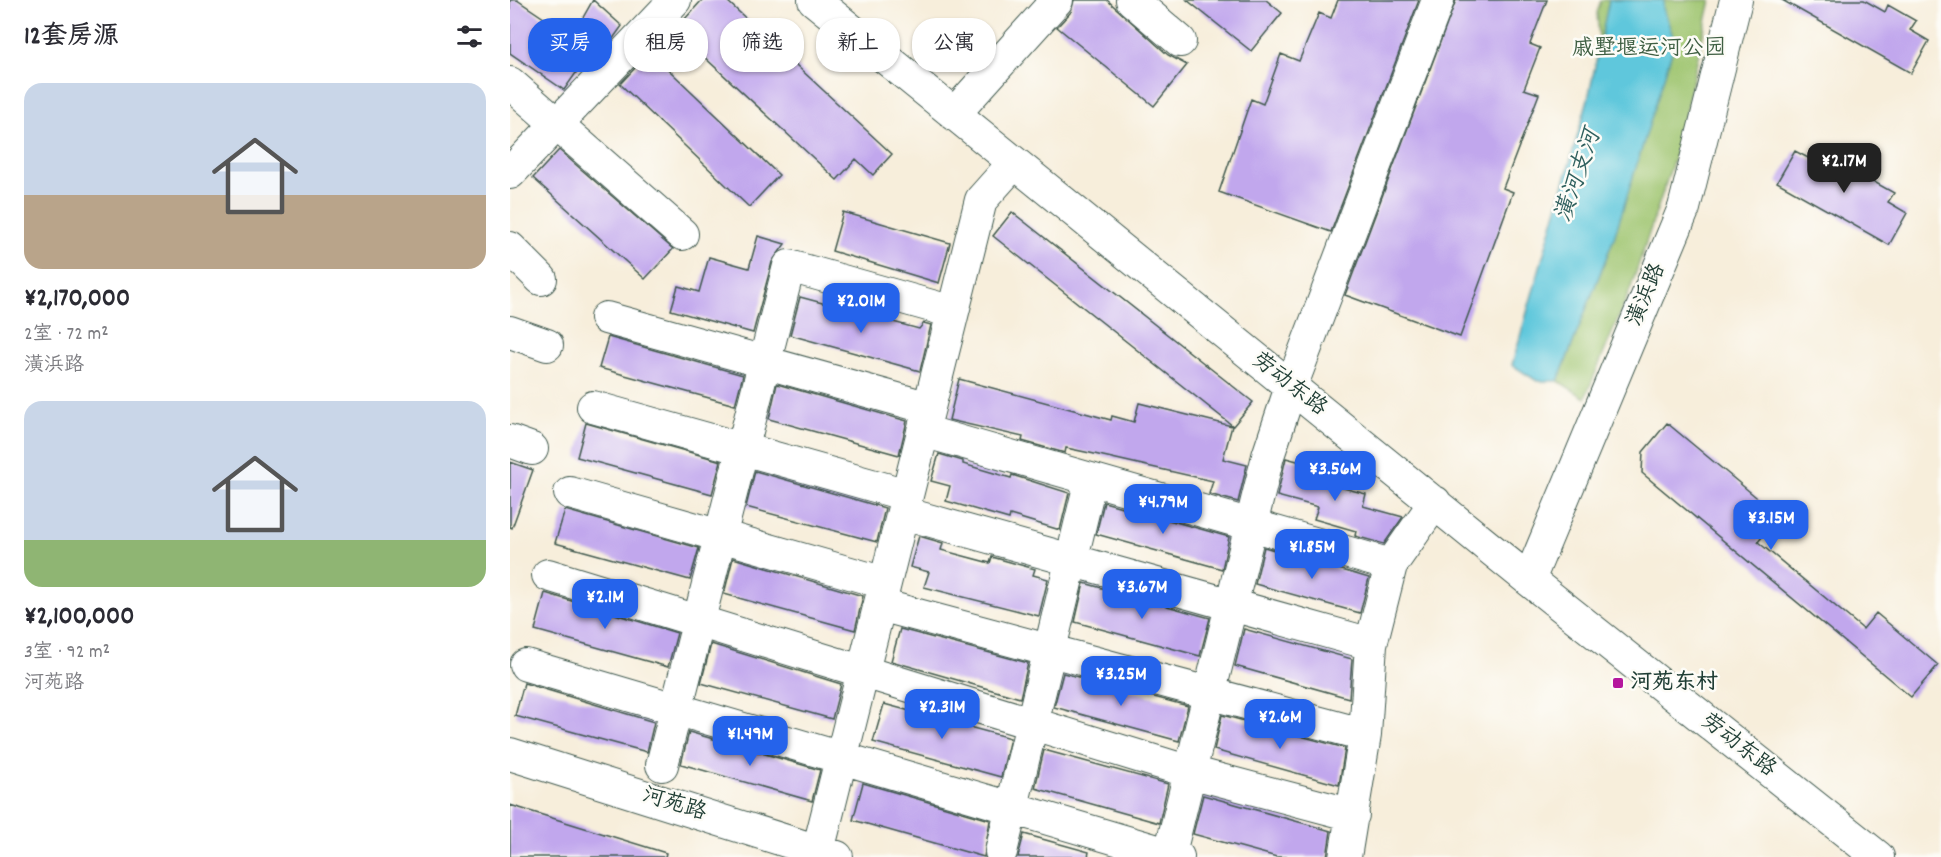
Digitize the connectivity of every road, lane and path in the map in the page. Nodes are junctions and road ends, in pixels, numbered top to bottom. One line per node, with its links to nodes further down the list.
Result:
1 (675, 0): 10 (street)
2 (814, 0): 9 (street, 劳动东路)
3 (1057, 0): 9 (street)
4 (1132, 0): 7 (street)
5 (1438, 0): 21 (street)
6 (1736, 0): 34 (street, 潢浜路)
7 (1180, 41)
8 (510, 82): 10 (street)
9 (954, 114): 11 (street, 劳动东路)
10 (557, 124): 12 (street); 13 (street)
11 (1014, 163): 16 (street); 21 (street, 劳动东路)
12 (510, 173)
13 (682, 234)
14 (510, 248): 15 (street)
15 (541, 279)
16 (953, 312): 20 (street); 23 (street)
17 (606, 318): 20 (street)
18 (510, 332): 19 (street)
19 (547, 345)
20 (765, 362): 23 (street); 24 (street)
21 (1291, 387): 27 (street, 劳动东路); 29 (street)
22 (593, 406): 24 (street)
23 (926, 419): 25 (street); 28 (street)
24 (742, 449): 28 (street); 30 (street)
25 (1091, 479): 29 (street); 31 (street)
26 (570, 493): 30 (street)
27 (1435, 502): 32 (street); 34 (street, 劳动东路)
28 (905, 504): 31 (street); 35 (street)
29 (1251, 525): 32 (street); 36 (street)
30 (720, 536): 35 (street); 37 (street)
31 (1072, 561): 36 (street); 39 (street)
32 (1391, 565): 38 (street)
33 (548, 575): 37 (street)
34 (1529, 580): 56 (street, 劳动东路)
35 (883, 594): 39 (street); 41 (street)
36 (1231, 605): 38 (street); 42 (street)
37 (699, 621): 41 (street); 43 (street)
38 (1371, 644): 45 (street)
39 (1050, 650): 42 (street); 44 (street)
40 (526, 665): 43 (street)
41 (863, 670): 44 (street); 47 (street)
42 (1209, 693): 45 (street); 49 (street)
43 (676, 710): 47 (street); 48 (street)
44 (1032, 723): 49 (street); 50 (street)
45 (1365, 735): 51 (street)
46 (510, 754): 53 (street, 河苑路)
47 (841, 759): 50 (street); 53 (street)
48 (662, 765)
49 (1190, 772): 51 (street); 54 (street)
50 (1012, 809): 52 (street); 54 (street)
51 (1353, 815): 55 (street)
52 (1001, 852)
53 (828, 854)
54 (1172, 856)
55 (1345, 857)
56 (1878, 857)

